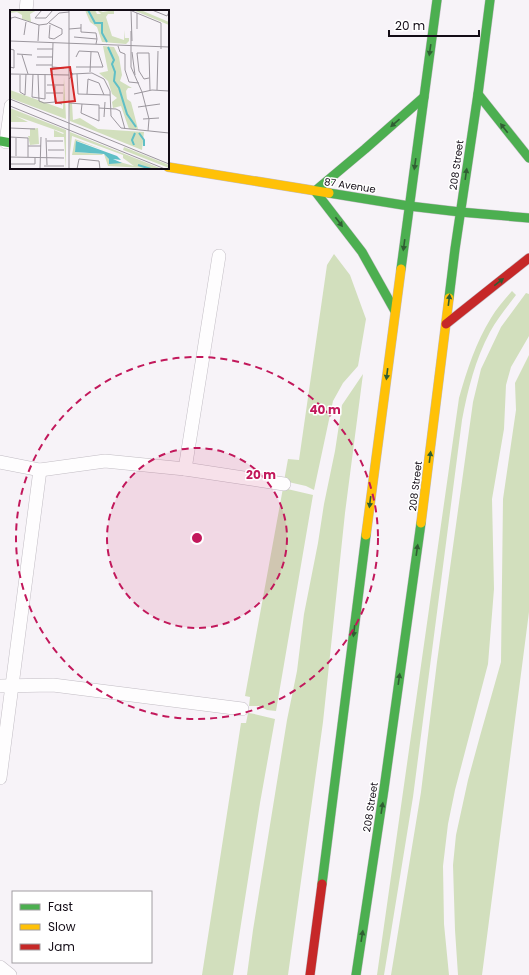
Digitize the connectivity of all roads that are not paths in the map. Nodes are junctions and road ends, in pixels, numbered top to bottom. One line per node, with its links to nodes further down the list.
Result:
1 (27, 0): 4 (lane)
2 (437, 0): 6 (main road, one-way to 6)
3 (490, 0): 5 (main road, 208 Street)
4 (26, 10)
5 (478, 94): 9 (main road, one-way to 5); 13 (main road, 208 Street, one-way to 5)
6 (424, 97): 11 (main road, one-way to 11); 12 (main road, one-way to 12)
7 (10, 113): 8 (lane)
8 (6, 142)
9 (529, 158)
10 (169, 167): 11 (main road, 87 Avenue)
11 (315, 191): 12 (main road, 87 Avenue); 17 (main road, one-way to 17)
12 (409, 206): 13 (main road, 87 Avenue); 17 (main road, one-way to 17)
13 (460, 212): 14 (main road, 87 Avenue); 18 (main road, 208 Street, one-way to 13)
14 (529, 218)
15 (219, 256): 20 (lane)
16 (529, 258): 18 (main road, one-way to 16)
17 (395, 311): 28 (main road, one-way to 28)
18 (446, 324): 29 (main road, 208 Street, one-way to 18)
19 (0, 462): 21 (lane)
20 (185, 469): 21 (lane); 22 (lane)
21 (40, 470): 23 (lane)
22 (284, 484)
23 (6, 686): 24 (lane); 25 (lane)
24 (242, 709)
25 (0, 778)
26 (0, 967): 27 (lane)
27 (10, 975)
28 (310, 975)
29 (356, 975)

